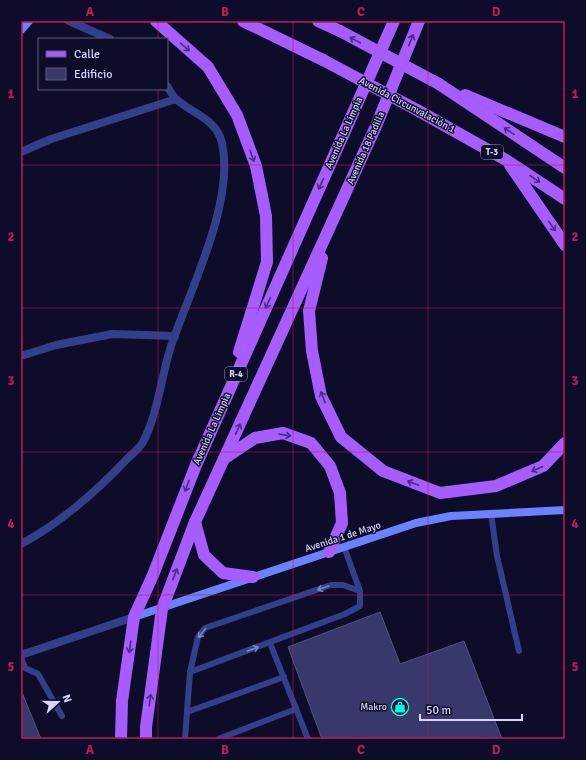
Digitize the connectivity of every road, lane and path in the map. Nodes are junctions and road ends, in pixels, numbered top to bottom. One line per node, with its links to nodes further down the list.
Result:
1 (29, 21): 8 (street)
2 (69, 21): 9 (street)
3 (156, 21): 22 (main road, one-way to 22)
4 (243, 21): 15 (main road, Avenida Circunvalación 1 / T-3, bridge)
5 (318, 21): 10 (main road, one-way to 5, bridge)
6 (394, 21): 22 (main road, Avenida La Limpia / R-4, one-way to 22)
7 (419, 21): 18 (main road, Avenida 18 Padilla / R-4, one-way to 7)
8 (21, 30)
9 (108, 38)
10 (439, 84): 13 (main road); 16 (main road, one-way to 10)
11 (168, 87): 12 (street)
12 (176, 99): 14 (street); 20 (street)
13 (565, 137)
14 (21, 152)
15 (506, 160): 17 (main road, Avenida Circunvalación 1 / T-3, one-way to 17); 19 (main road, one-way to 19)
16 (565, 168)
17 (565, 199)
18 (329, 230): 23 (main road, one-way to 18); 24 (main road, R-4, one-way to 18)
19 (565, 245)
20 (175, 336): 21 (street); 28 (street)
21 (21, 356)
22 (224, 401): 34 (main road, Avenida La Limpia / R-4, one-way to 34)
23 (565, 443)
24 (224, 458): 27 (main road, R-4); 30 (main road, one-way to 30)
25 (565, 510): 26 (street, Avenida 1 de Mayo)
26 (491, 514): 29 (street, Avenida 1 de Mayo); 36 (lane)
27 (195, 522): 31 (main road); 33 (main road, R-4, one-way to 27)
28 (21, 544)
29 (344, 547): 30 (street, Avenida 1 de Mayo); 32 (lane)
30 (329, 552): 31 (street, Avenida 1 de Mayo)
31 (253, 578): 33 (street, Avenida 1 de Mayo)
32 (360, 591): 35 (lane); 38 (lane, one-way to 38)
33 (162, 608): 34 (street, Avenida 1 de Mayo); 44 (main road, R-4, one-way to 33)
34 (134, 617): 37 (street); 43 (main road, Avenida La Limpia / R-4, one-way to 43)
35 (270, 643): 38 (lane, one-way to 35); 39 (lane)
36 (519, 651)
37 (21, 656): 42 (lane)
38 (190, 672): 41 (lane)
39 (284, 677): 40 (lane); 41 (lane)
40 (296, 709): 46 (lane); 47 (lane)
41 (187, 712): 45 (lane)
42 (62, 716)
43 (121, 739)
44 (146, 739)
45 (185, 739)
46 (218, 739)
47 (308, 739)

